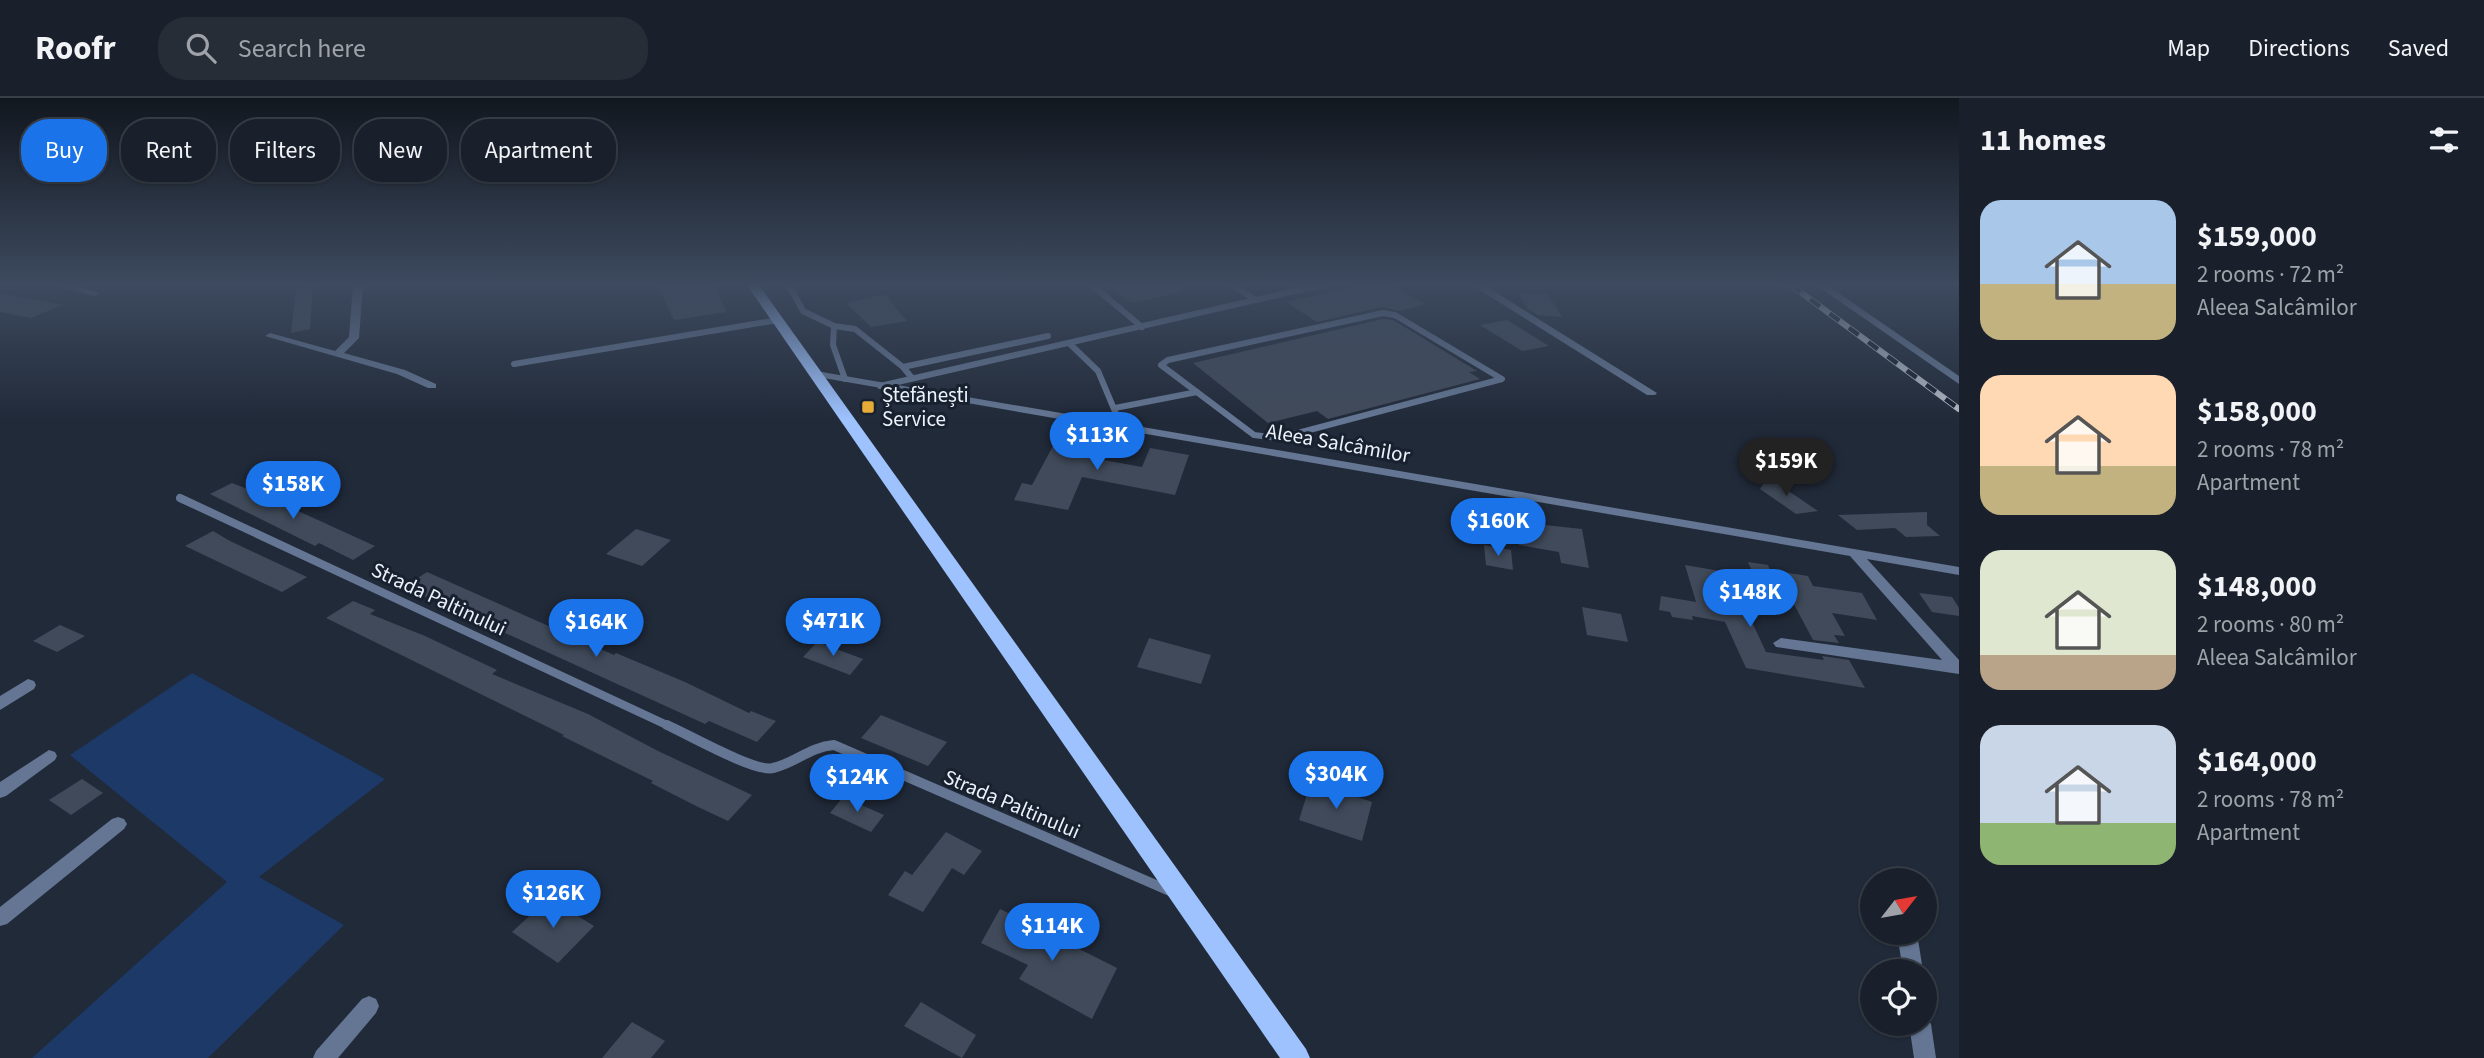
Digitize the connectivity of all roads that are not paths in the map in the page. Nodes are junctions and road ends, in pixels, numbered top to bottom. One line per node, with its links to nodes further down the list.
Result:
1 (355, 330): 14 (street)
2 (719, 330): 15 (lane)
3 (785, 330): 17 (main road)
4 (832, 330): 19 (lane)
5 (856, 330): 16 (lane)
6 (1129, 330): 13 (lane)
7 (1307, 330): 23 (lane)
8 (1420, 330): 23 (lane)
9 (1549, 330): 24 (street)
10 (1885, 330): 20 (street)
11 (270, 335): 14 (street)
12 (1048, 336): 16 (lane)
13 (1069, 343): 18 (lane); 25 (lane)
14 (338, 353): 21 (street)
15 (514, 364)
16 (903, 368): 18 (lane)
17 (816, 373): 19 (street, Aleea Salcâmilor); 37 (main road)
18 (912, 378): 22 (lane)
19 (845, 379): 22 (street, Aleea Salcâmilor)
20 (1959, 381)
21 (432, 386)
22 (880, 386): 26 (street, Aleea Salcâmilor)
23 (1197, 392): 25 (lane)
24 (1651, 393)
25 (1115, 408): 26 (lane)
26 (1122, 428): 28 (street, Aleea Salcâmilor)
27 (180, 498): 37 (lane, Strada Paltinului)
28 (1854, 553): 29 (street, Aleea Salcâmilor); 31 (street)
29 (1959, 571)
30 (1781, 643): 31 (street)
31 (1958, 669)
32 (28, 685): 33 (street)
33 (0, 704)
34 (49, 756): 35 (street)
35 (0, 790)
36 (118, 824): 38 (street)
37 (1183, 897): 42 (main road)
38 (0, 918)
39 (369, 1006): 41 (street)
40 (1922, 1036): 43 (street)
41 (324, 1058)
42 (1296, 1058)
43 (1925, 1058)

